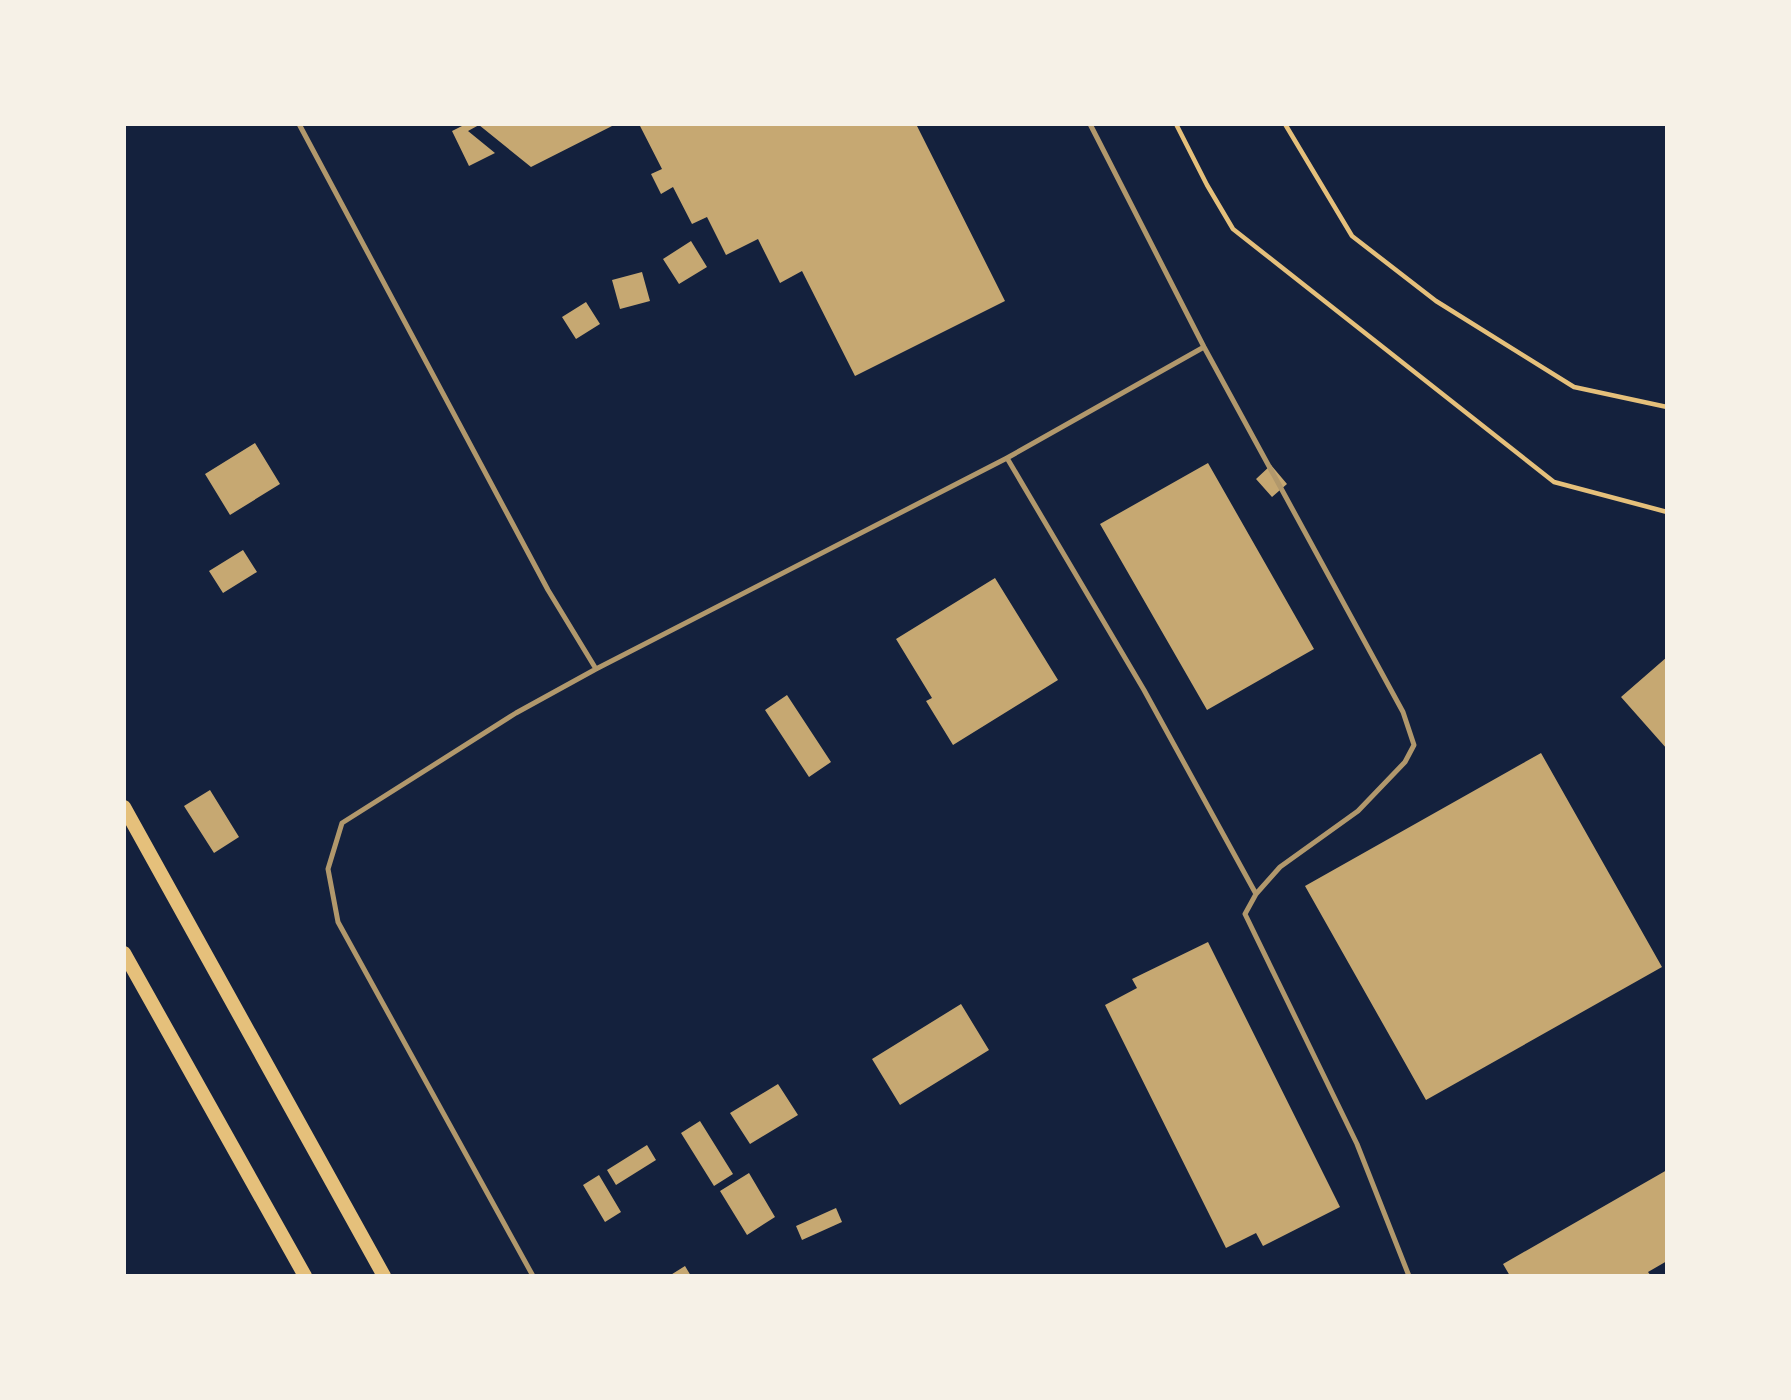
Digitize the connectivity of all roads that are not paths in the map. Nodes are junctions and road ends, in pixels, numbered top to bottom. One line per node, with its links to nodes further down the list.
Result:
1 (299, 124): 5 (lane)
2 (1090, 124): 3 (lane)
3 (1204, 347): 4 (lane); 7 (lane)
4 (1006, 458): 5 (lane); 7 (lane)
5 (596, 669): 11 (lane)
6 (124, 807): 10 (main road)
7 (1256, 894): 12 (lane)
8 (124, 953): 9 (main road)
9 (305, 1276)
10 (384, 1276)
11 (533, 1276)
12 (1409, 1276)

